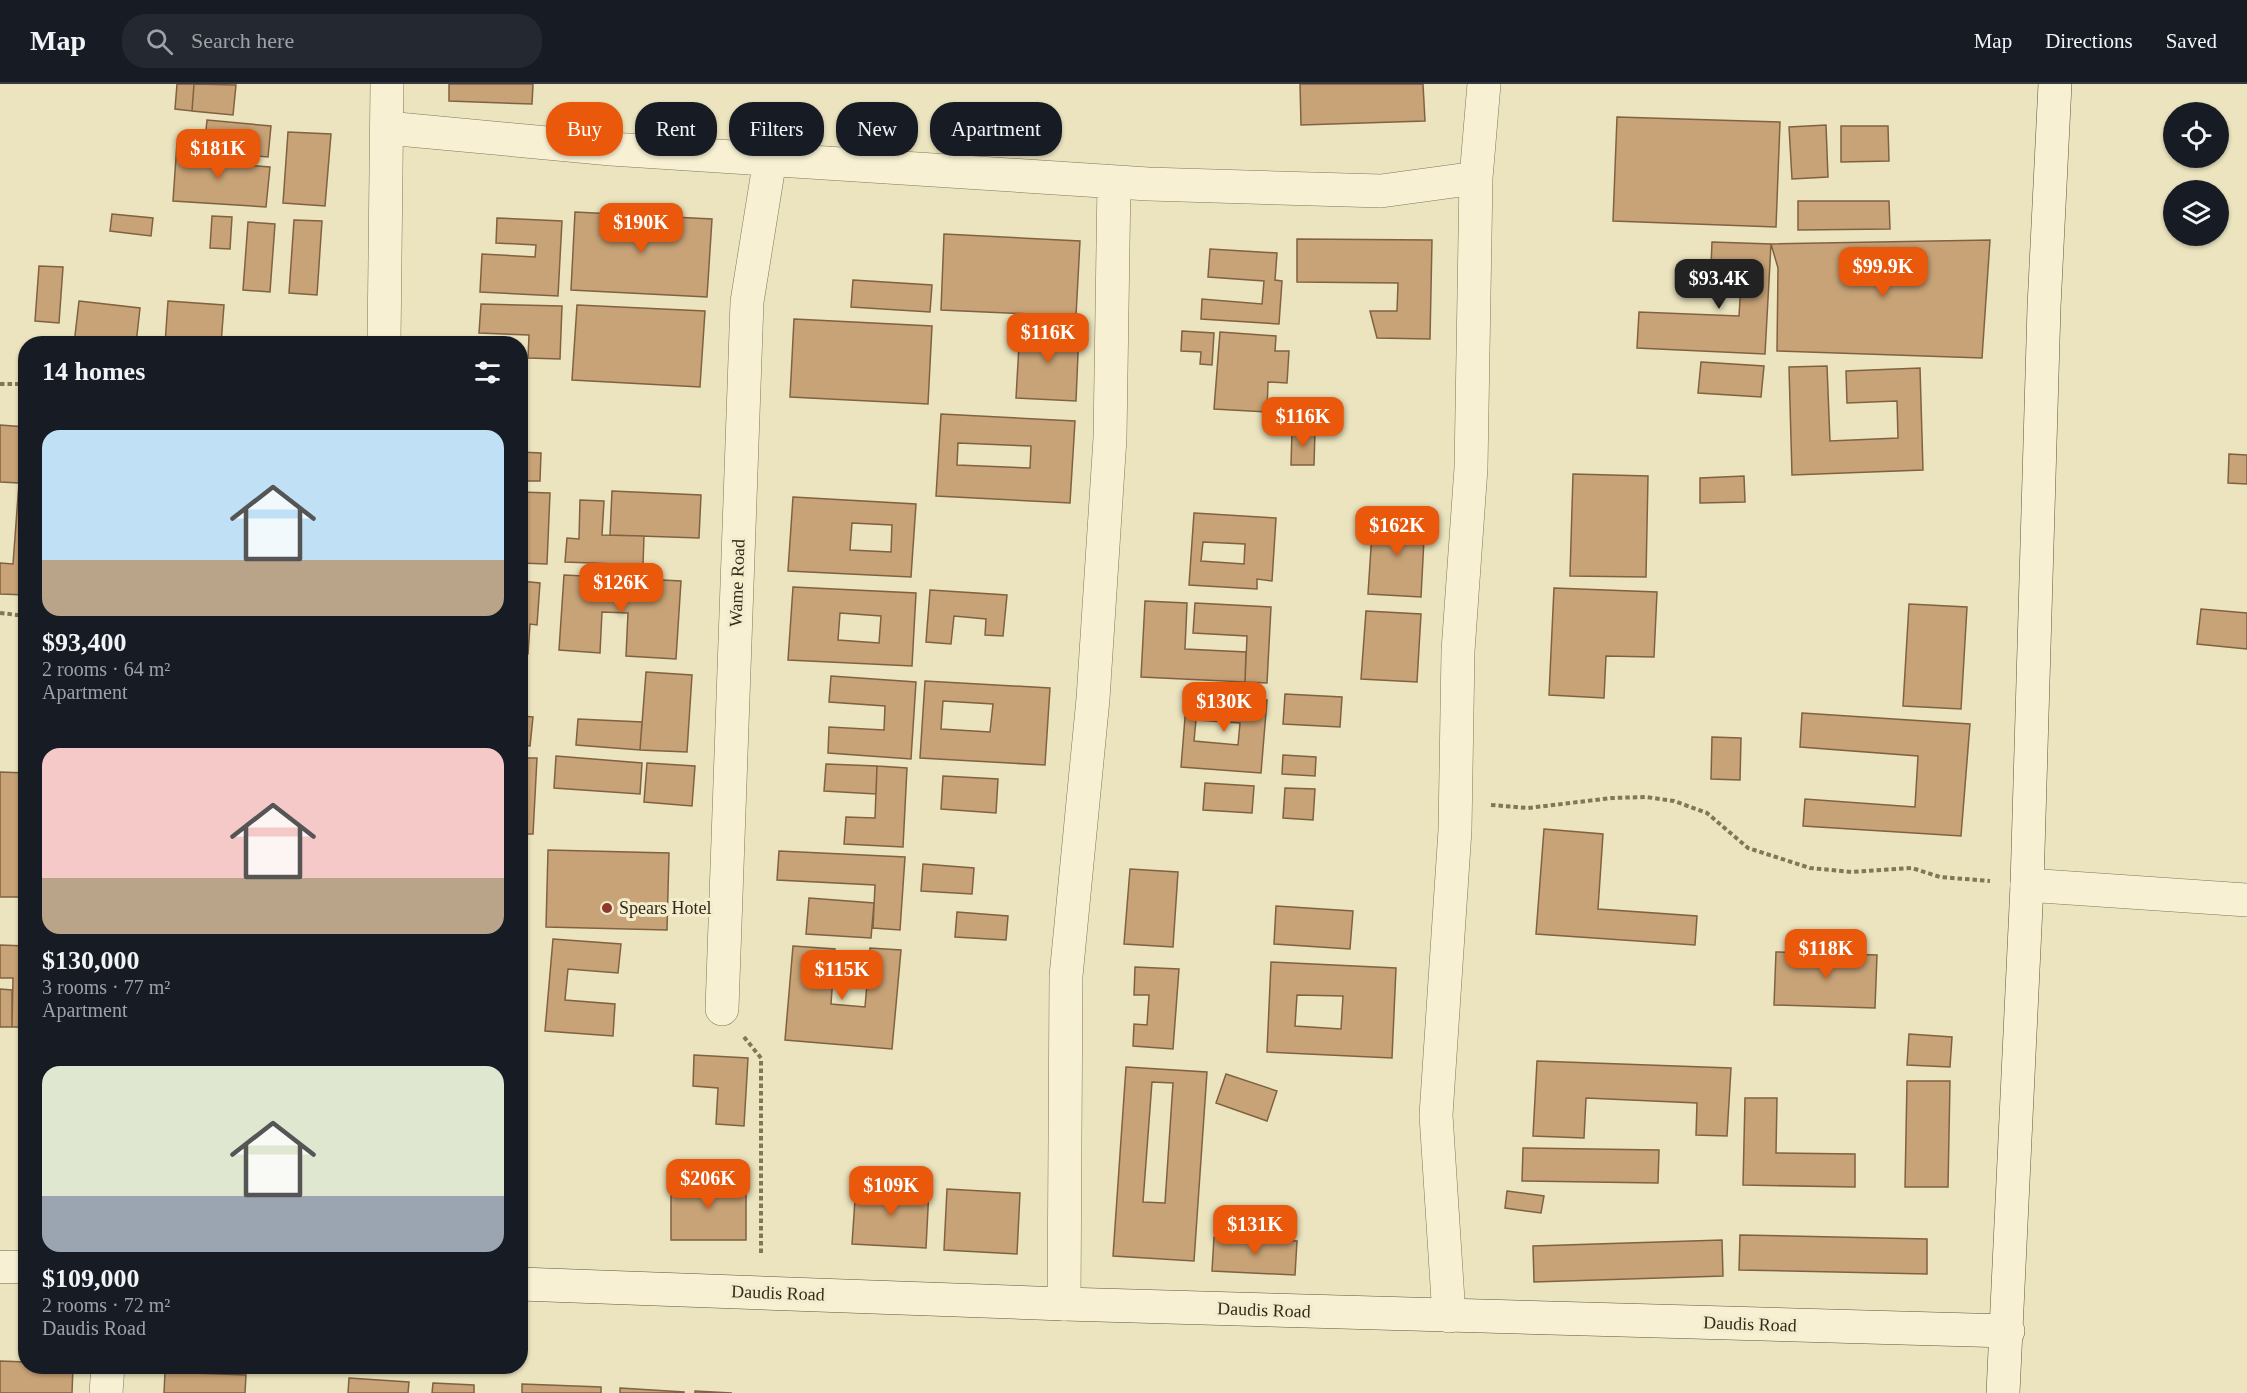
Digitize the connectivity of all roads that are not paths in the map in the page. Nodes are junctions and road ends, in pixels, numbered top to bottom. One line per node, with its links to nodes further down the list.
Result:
1 (387, 84): 4 (street)
2 (1484, 84): 6 (street)
3 (2055, 84): 9 (street)
4 (387, 128): 5 (street); 8 (street)
5 (770, 159): 7 (street); 11 (street, Wame Road)
6 (1476, 178): 7 (street); 16 (street)
7 (1114, 182): 15 (street)
8 (384, 336)
9 (2027, 885): 10 (street); 17 (street)
10 (2247, 900)
11 (723, 1010)
12 (0, 1267): 13 (street)
13 (18, 1267)
14 (528, 1284): 15 (street, Daudis Road)
15 (1064, 1304): 16 (street, Daudis Road)
16 (1449, 1316): 17 (street, Daudis Road)
17 (2008, 1331): 20 (street)
18 (107, 1374): 19 (street)
19 (106, 1393)
20 (2003, 1393)

